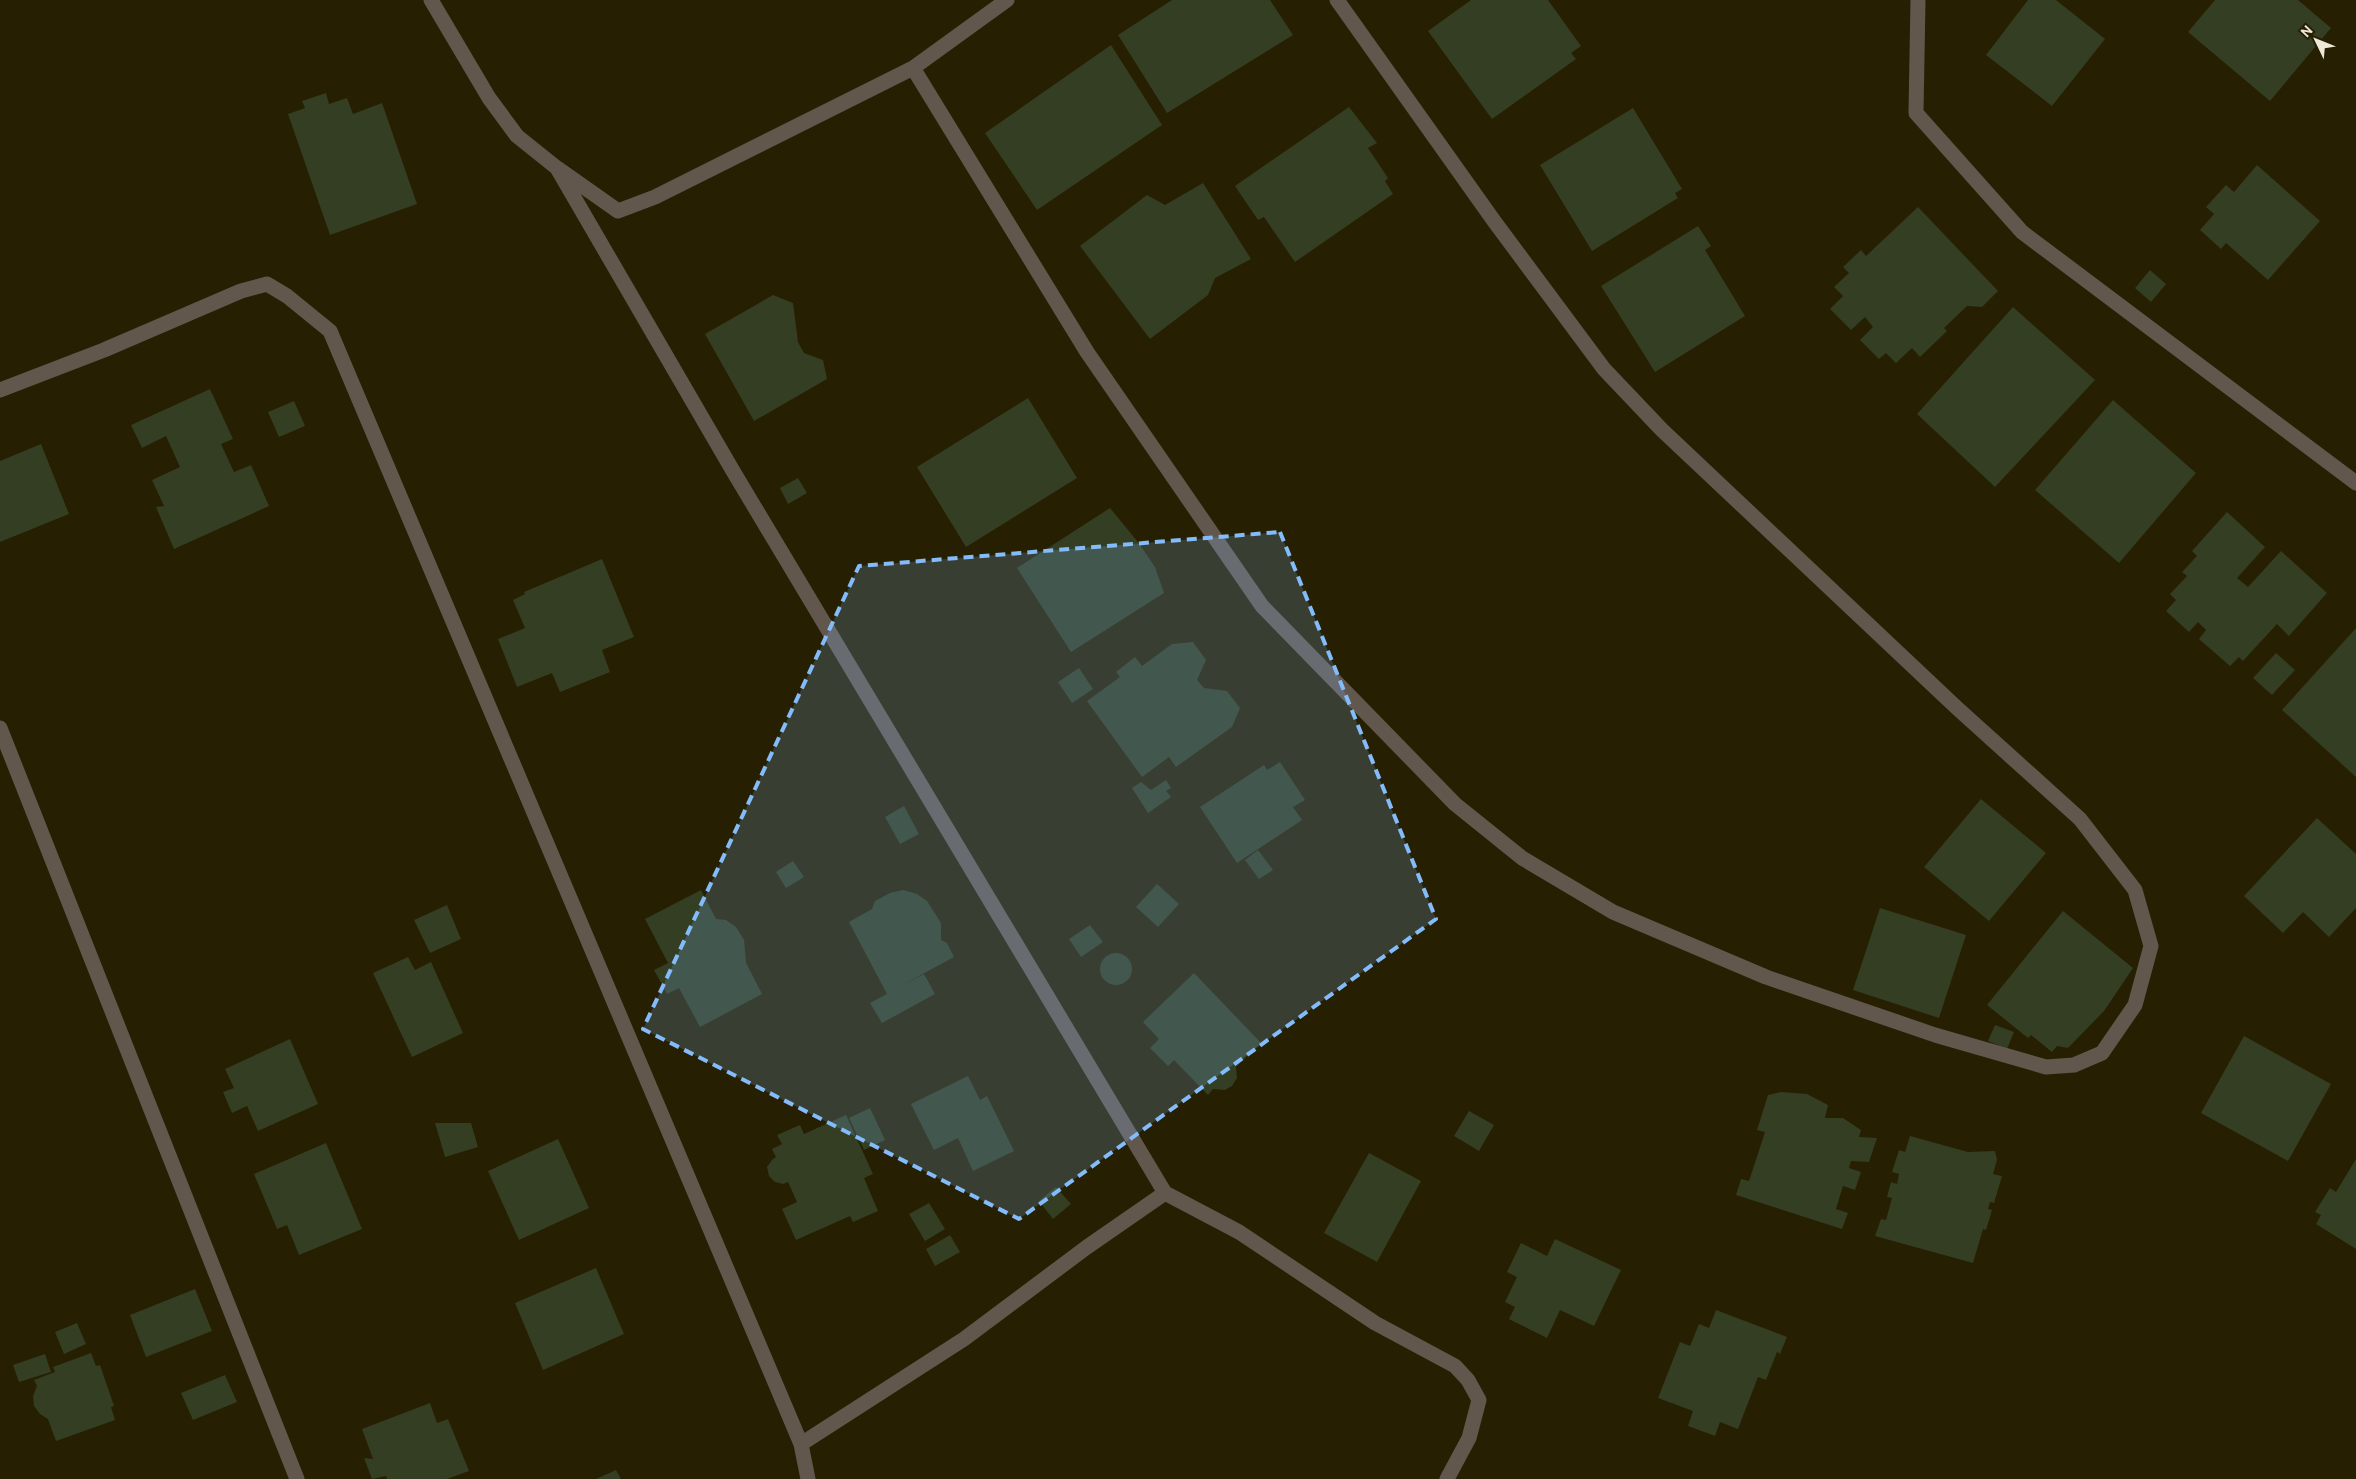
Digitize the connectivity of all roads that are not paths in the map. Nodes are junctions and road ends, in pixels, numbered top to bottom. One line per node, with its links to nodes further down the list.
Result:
1 (431, 0): 6 (street)
2 (1007, 0): 5 (street)
3 (1337, 0): 5 (street)
4 (1918, 0): 8 (street)
5 (914, 68): 6 (street)
6 (557, 168): 10 (street)
7 (0, 390): 11 (street)
8 (2356, 483)
9 (0, 728): 12 (street)
10 (1165, 1194): 11 (street); 14 (street)
11 (802, 1444): 13 (street)
12 (297, 1479)
13 (808, 1479)
14 (1447, 1479)

